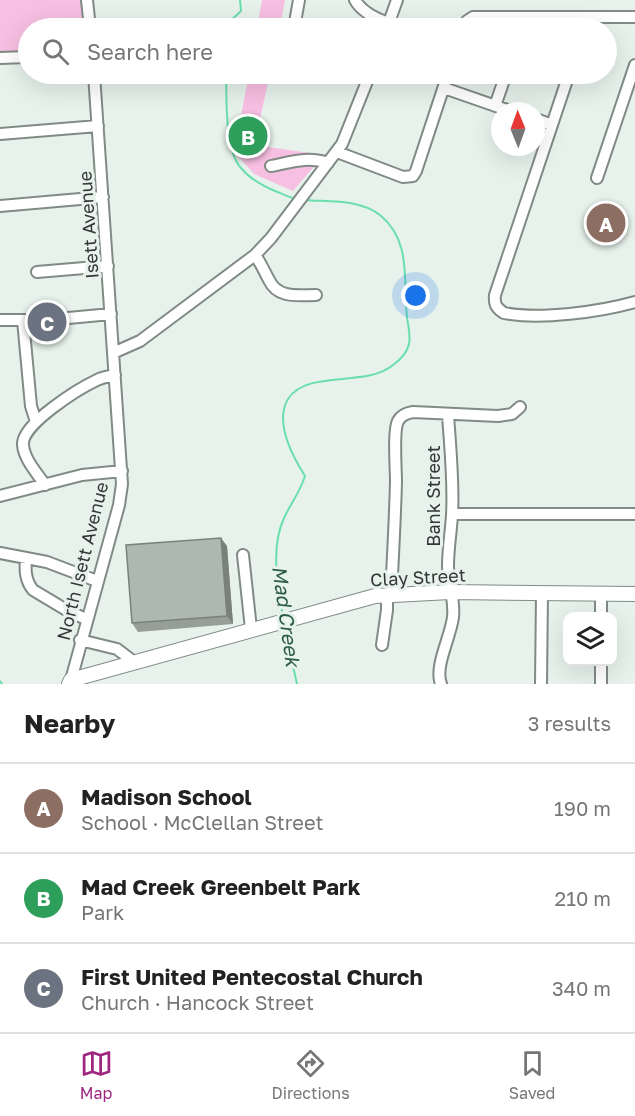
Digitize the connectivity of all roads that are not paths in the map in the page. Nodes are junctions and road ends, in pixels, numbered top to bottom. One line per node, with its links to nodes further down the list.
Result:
1 (87, 0): 7 (street)
2 (299, 0): 8 (street)
3 (355, 0): 9 (street)
4 (397, 0): 10 (street)
5 (526, 16): 11 (street); 12 (street)
6 (635, 17): 13 (street)
7 (89, 18)
8 (296, 18)
9 (377, 18)
10 (391, 18)
11 (469, 18)
12 (543, 18)
13 (617, 19)
14 (18, 57): 15 (street)
15 (0, 58)
16 (635, 65): 32 (street)
17 (95, 84): 27 (street, Isett Avenue)
18 (366, 84): 29 (street)
19 (445, 84): 22 (street)
20 (503, 84): 23 (street)
21 (566, 84): 26 (street)
22 (444, 88): 24 (street); 29 (street)
23 (496, 102)
24 (491, 105)
25 (545, 122): 26 (street)
26 (552, 124): 39 (street)
27 (98, 126): 28 (street); 33 (street, Isett Avenue)
28 (0, 134)
29 (337, 152): 30 (street)
30 (328, 163): 31 (street); 35 (street)
31 (271, 166)
32 (597, 178)
33 (103, 197): 34 (street); 36 (street, Isett Avenue)
34 (0, 206)
35 (255, 255): 38 (street); 43 (street)
36 (108, 266): 37 (street); 40 (street, Isett Avenue)
37 (37, 272)
38 (316, 296)
39 (635, 302)
40 (111, 314): 42 (street); 43 (street, Isett Avenue)
41 (0, 320): 42 (street)
42 (23, 320): 47 (street)
43 (113, 353): 44 (street, Isett Avenue)
44 (115, 375): 47 (street); 48 (street, North Isett Avenue)
45 (520, 407): 46 (street)
46 (448, 414): 51 (street, Bank Street); 60 (street)
47 (36, 422): 49 (street)
48 (122, 471): 49 (street); 56 (street, North Isett Avenue)
49 (45, 485): 50 (street)
50 (0, 496)
51 (452, 514): 52 (street); 57 (street, Bank Street)
52 (635, 514)
53 (0, 553): 55 (street)
54 (243, 555): 64 (street)
55 (26, 558): 56 (street); 63 (street)
56 (97, 581): 63 (street, North Isett Avenue)
57 (450, 592): 58 (main road, Clay Street); 60 (main road, Clay Street); 70 (street, Bank Street)
58 (542, 593): 59 (main road, Clay Street); 71 (street)
59 (601, 593): 61 (main road, Clay Street); 62 (street)
60 (389, 594): 64 (main road, Clay Street); 66 (street)
61 (635, 594)
62 (601, 612)
63 (86, 619): 65 (street, North Isett Avenue)
64 (250, 629): 67 (main road, Clay Street)
65 (80, 640): 67 (street); 69 (street, North Isett Avenue)
66 (382, 645)
67 (134, 662): 69 (main road, Clay Street)
68 (602, 666): 72 (street)
69 (70, 682)
70 (441, 684)
71 (541, 684)
72 (601, 684)

